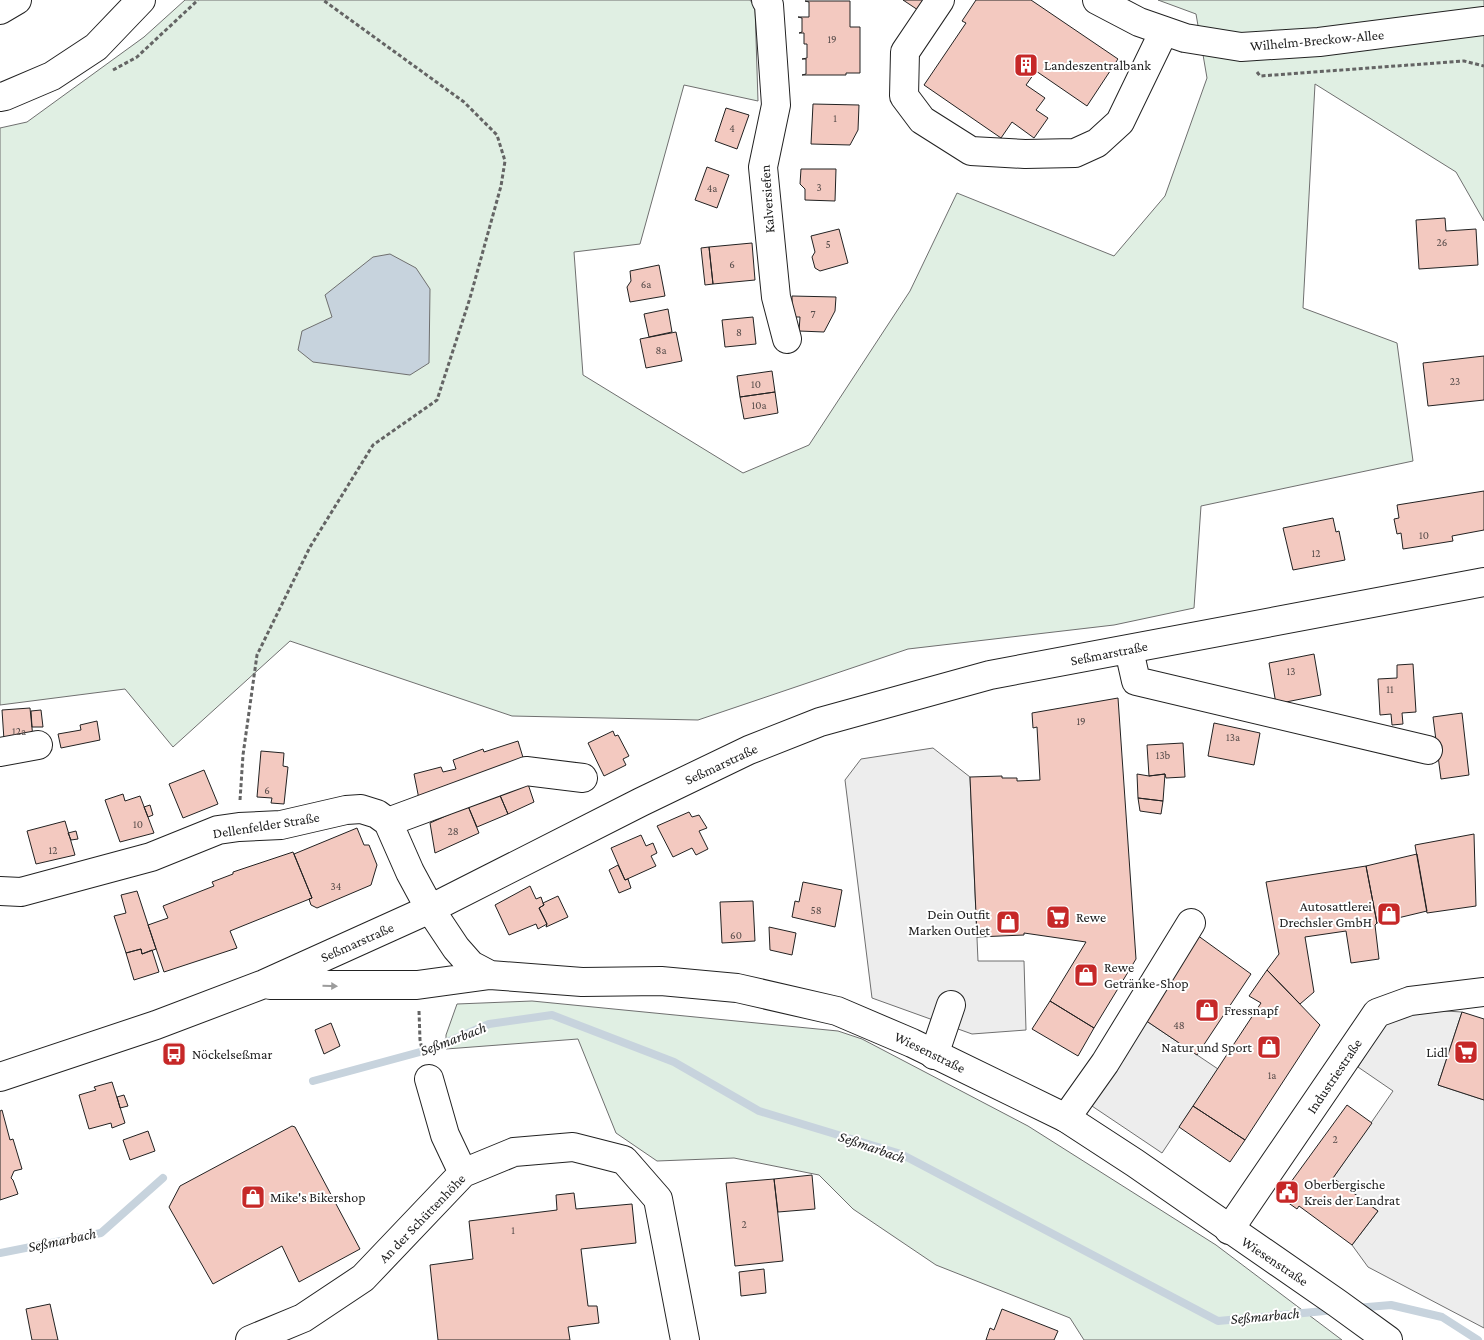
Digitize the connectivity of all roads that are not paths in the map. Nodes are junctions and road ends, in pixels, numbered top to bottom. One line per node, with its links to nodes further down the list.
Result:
1 (16, 0): 6 (street)
2 (141, 0): 9 (street)
3 (766, 0): 10 (street, Kalversiefen)
4 (940, 0): 8 (street)
5 (1097, 0): 8 (street, Wilhelm-Breckow-Allee)
6 (0, 10)
7 (1484, 21): 8 (street, Wilhelm-Breckow-Allee)
8 (1164, 31)
9 (0, 96)
10 (787, 339)
11 (1484, 582): 12 (street, Seßmarstraße)
12 (1129, 650): 14 (street); 19 (street, Seßmarstraße)
13 (38, 745): 15 (street)
14 (1428, 750)
15 (0, 752)
16 (583, 778): 17 (street)
17 (388, 822): 18 (street, Dellenfelder Straße); 19 (street)
18 (0, 891)
19 (430, 909): 21 (street, Wiesenstraße); 22 (street, Seßmarstraße)
20 (1192, 924): 28 (street)
21 (490, 975): 22 (street, one-way to 21); 25 (street, Wiesenstraße)
22 (264, 984): 26 (street, Seßmarstraße)
23 (1484, 992): 30 (street, Industriestraße)
24 (951, 1005): 25 (street)
25 (934, 1054): 28 (street, Wiesenstraße)
26 (0, 1077)
27 (429, 1080): 29 (street)
28 (1066, 1118): 30 (street, Wiesenstraße)
29 (463, 1173): 31 (street, An der Schüttenhöhe); 32 (street, An der Schüttenhöhe)
30 (1229, 1230): 33 (street, Wiesenstraße)
31 (250, 1340)
32 (685, 1340)
33 (1388, 1340)

